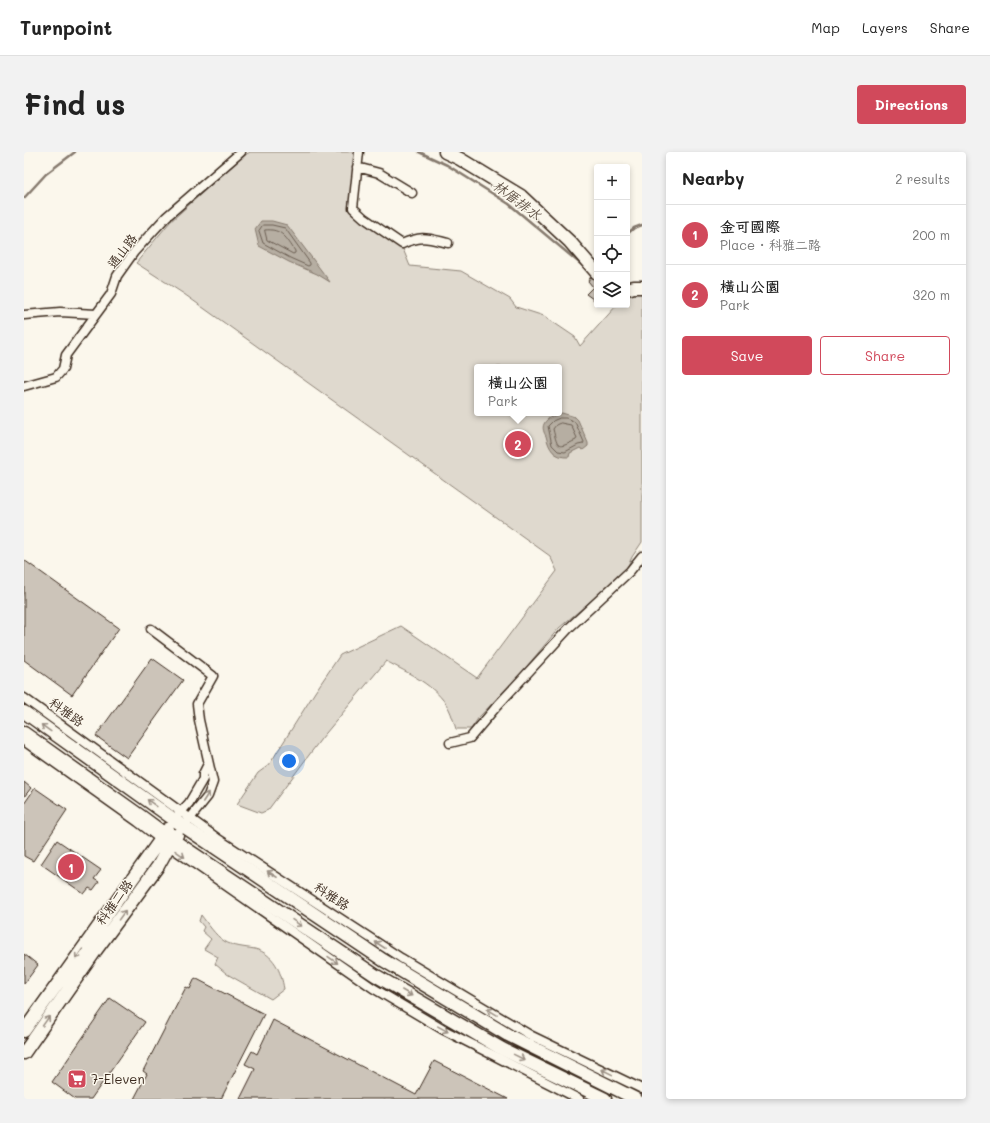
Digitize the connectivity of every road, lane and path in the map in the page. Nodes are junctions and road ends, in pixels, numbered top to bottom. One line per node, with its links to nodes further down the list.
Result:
1 (241, 152): 10 (street, 通山路)
2 (359, 152): 4 (street)
3 (445, 152): 7 (street)
4 (357, 167): 5 (street); 6 (street)
5 (412, 193)
6 (448, 244)
7 (591, 266)
8 (642, 287): 9 (street)
9 (630, 288)
10 (96, 314): 11 (street); 12 (street, 通山路)
11 (24, 315)
12 (24, 386)
13 (642, 556): 19 (street)
14 (150, 629): 20 (street, 科雅二路)
15 (24, 698): 21 (street, 科雅路)
16 (24, 712): 21 (street, 科雅路, one-way to 16)
17 (24, 733): 22 (street)
18 (24, 741): 22 (street)
19 (450, 743)
20 (208, 764): 21 (street, 科雅二路); 21 (street, 科雅二路, one-way to 20)
21 (182, 819): 22 (street, 科雅二路); 25 (street, 科雅路, one-way to 21); 28 (street, 科雅路)
22 (166, 840): 23 (street, 科雅二路, one-way to 23); 24 (street, 科雅二路, one-way to 22); 26 (street, one-way to 26); 27 (street, one-way to 27)
23 (24, 1031)
24 (24, 1052)
25 (642, 1089)
26 (579, 1099)
27 (605, 1099)
28 (636, 1099)

